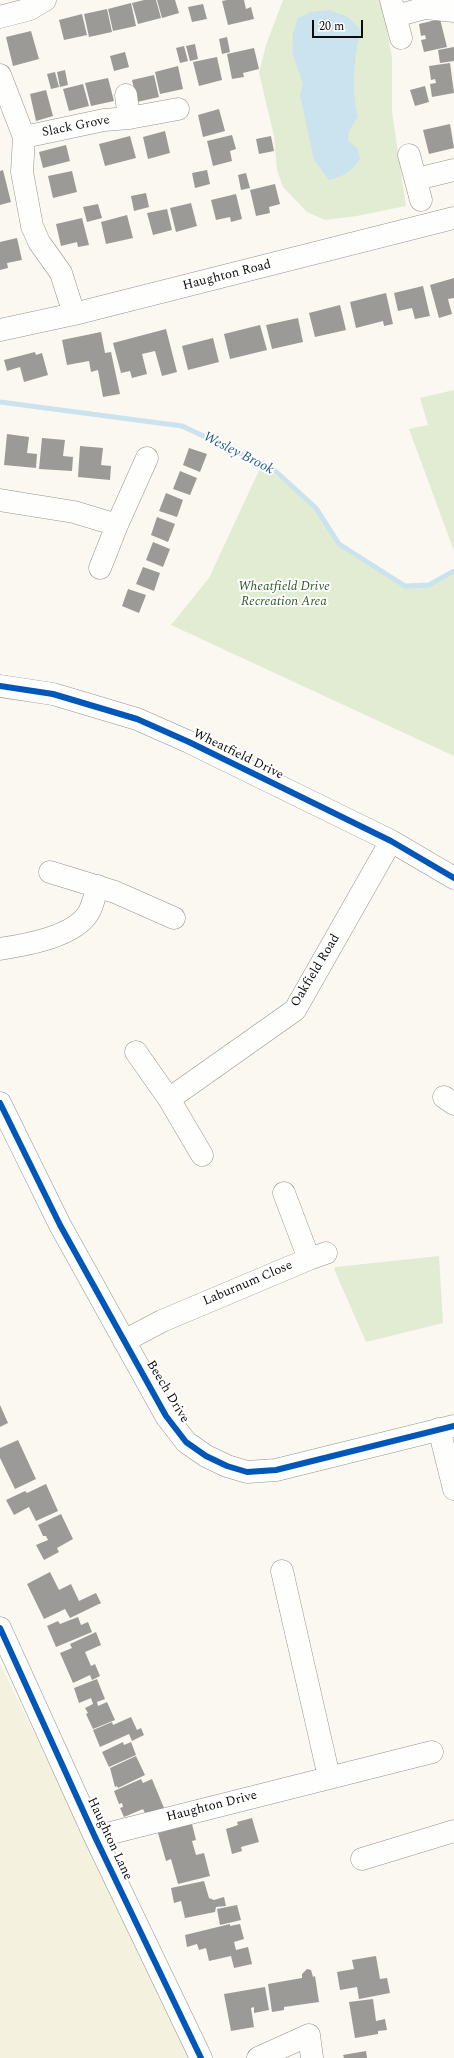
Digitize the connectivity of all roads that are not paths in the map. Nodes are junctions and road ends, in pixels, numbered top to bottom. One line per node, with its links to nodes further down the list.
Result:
1 (45, 0): 4 (street)
2 (393, 8): 3 (street); 5 (street)
3 (454, 11)
4 (0, 17)
5 (401, 38)
6 (0, 75): 9 (street)
7 (126, 96): 10 (street)
8 (178, 109): 10 (street, Slack Grove)
9 (8, 116): 11 (street)
10 (129, 118): 11 (street, Slack Grove)
11 (24, 137): 17 (street)
12 (409, 155): 14 (street)
13 (454, 170): 14 (street)
14 (417, 179): 15 (street)
15 (421, 200)
16 (454, 218): 17 (street, Haughton Road)
17 (74, 314): 18 (street, Haughton Road)
18 (0, 330)
19 (147, 458): 21 (street)
20 (0, 500): 21 (street)
21 (117, 525): 22 (street)
22 (100, 568)
23 (0, 686): 24 (street, Wheatfield Drive)
24 (391, 841): 26 (street, Wheatfield Drive); 31 (street, Oakfield Road)
25 (50, 872): 27 (street)
26 (454, 878)
27 (98, 886): 28 (street); 29 (street)
28 (174, 918)
29 (0, 949)
30 (136, 1052): 31 (street)
31 (169, 1099): 33 (street)
32 (0, 1105): 35 (street, Beech Drive)
33 (202, 1155)
34 (284, 1193): 35 (street, Laburnum Close)
35 (124, 1341): 36 (street, Beech Drive)
36 (447, 1427): 37 (street)
37 (454, 1489)
38 (282, 1571): 41 (street)
39 (0, 1628): 43 (street, Haughton Lane)
40 (432, 1752): 41 (street, Haughton Drive)
41 (329, 1777): 43 (street, Haughton Drive)
42 (454, 1831): 44 (street)
43 (95, 1837): 45 (street, Haughton Lane)
44 (363, 1860)
45 (201, 2058)
46 (258, 2058): 47 (street)
47 (312, 2058)

